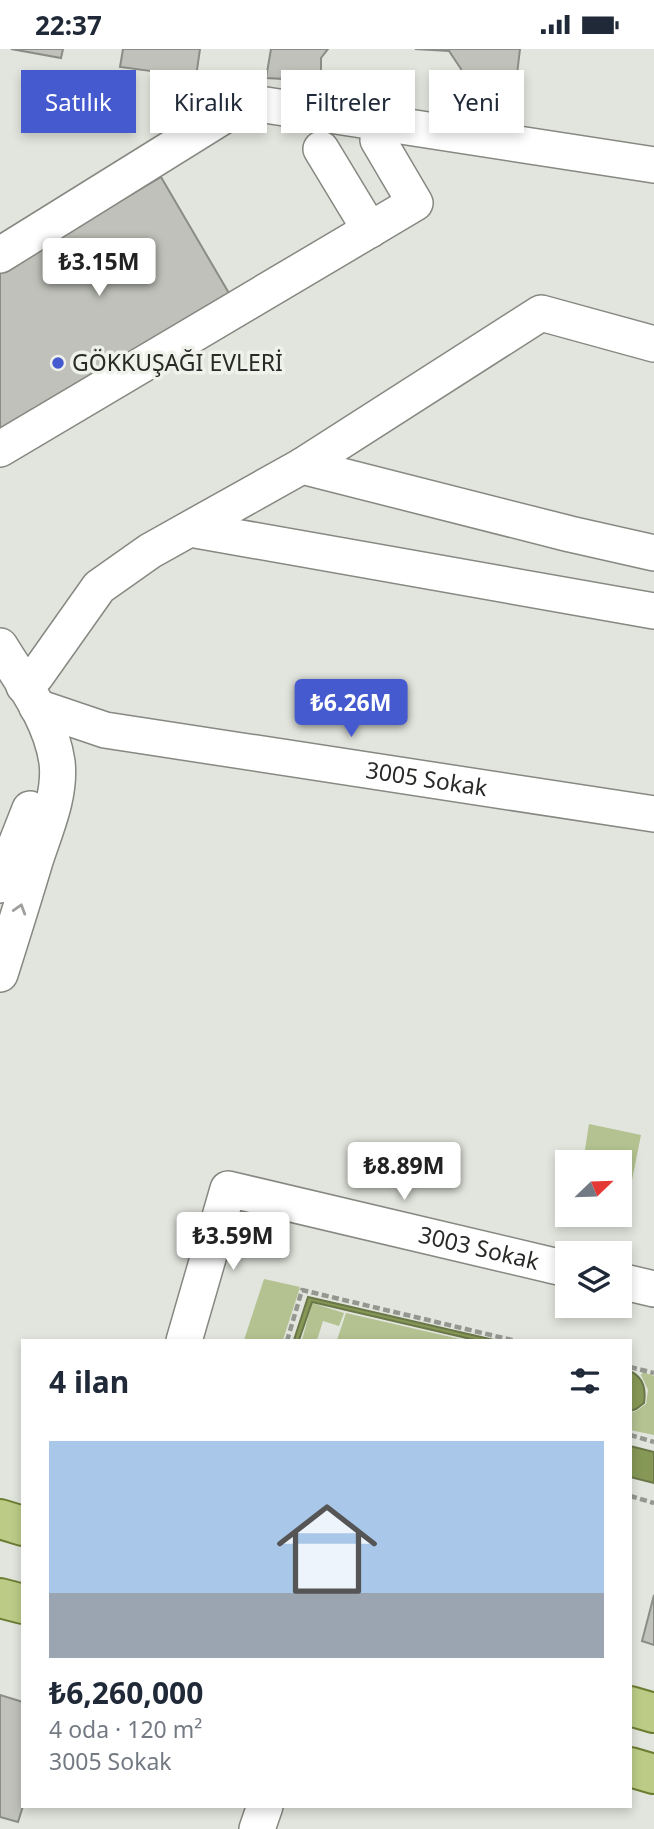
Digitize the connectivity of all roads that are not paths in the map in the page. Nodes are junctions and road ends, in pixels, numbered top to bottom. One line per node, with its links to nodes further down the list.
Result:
1 (378, 140): 4 (street)
2 (321, 149): 4 (street)
3 (654, 165): 5 (street)
4 (370, 230): 7 (street)
5 (0, 255)
6 (654, 344): 8 (street)
7 (0, 449)
8 (302, 466): 9 (street); 10 (street)
9 (190, 529): 11 (street); 13 (street)
10 (654, 553)
11 (654, 611)
12 (0, 646): 13 (street)
13 (31, 696): 14 (street, 3005 Sokak); 15 (street); 16 (street, one-way to 13)
14 (654, 814)
15 (0, 885)
16 (0, 974)
17 (555, 1266): 20 (street, 3003 Sokak)
18 (632, 1284): 19 (street)
19 (654, 1289)
20 (185, 1339)
21 (0, 1518): 22 (main road)
22 (21, 1525)
23 (0, 1598): 24 (main road)
24 (21, 1603)
25 (632, 1707): 26 (main road)
26 (654, 1713)
27 (632, 1768): 28 (main road)
28 (654, 1774)
29 (264, 1808): 30 (street)
30 (257, 1829)

